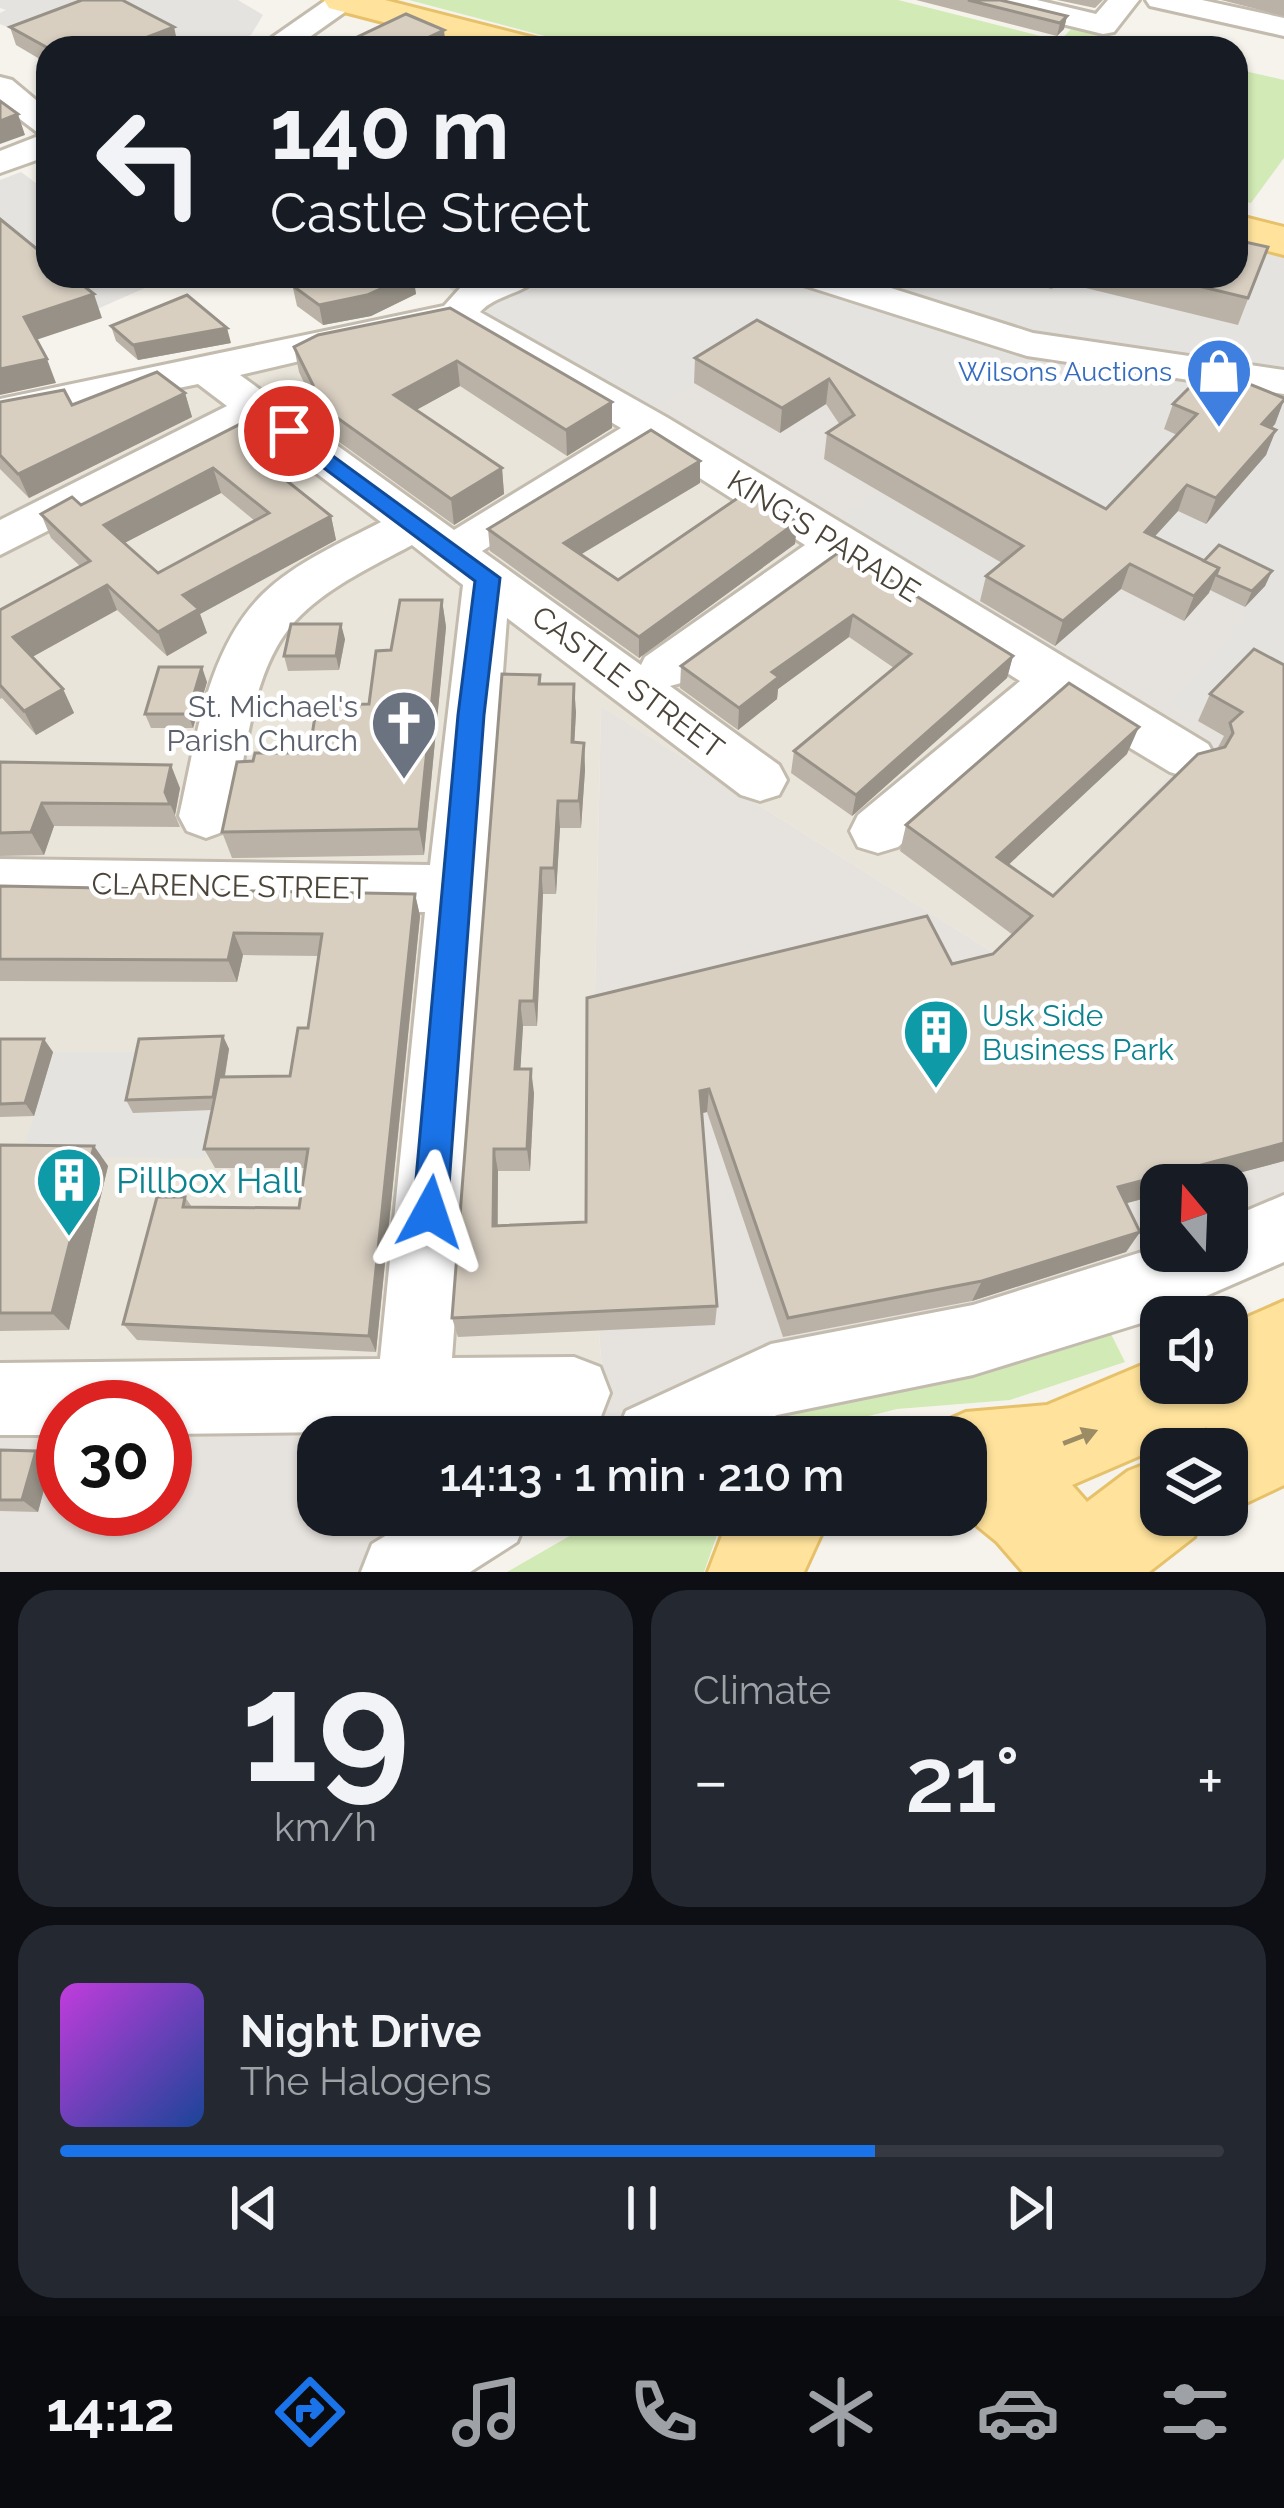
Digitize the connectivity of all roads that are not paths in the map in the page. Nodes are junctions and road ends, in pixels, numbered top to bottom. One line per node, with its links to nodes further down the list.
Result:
1 (345, 0): 7 (street); 8 (main road)
2 (379, 0): 9 (main road)
3 (1000, 0): 4 (street)
4 (1124, 0)
5 (1161, 0): 6 (street)
6 (1284, 27)
7 (291, 36)
8 (482, 36)
9 (518, 36)
10 (0, 87): 11 (street)
11 (36, 117)
12 (36, 149): 13 (street)
13 (0, 163)
14 (1248, 213): 15 (main road)
15 (1284, 220)
16 (1248, 232): 17 (main road)
17 (1284, 241)
18 (487, 288): 20 (street)
19 (852, 288): 22 (street)
20 (458, 317): 21 (street); 25 (street, KING'S PARADE)
21 (206, 370): 23 (street, CASTLE STREET); 24 (street)
22 (1284, 382)
23 (257, 407): 26 (street); 27 (street, CASTLE STREET)
24 (0, 412)
25 (652, 427): 28 (street, KING'S PARADE); 29 (street)
26 (9, 521)
27 (414, 524): 29 (street, CASTLE STREET); 34 (street)
28 (837, 545): 30 (street); 31 (street, KING'S PARADE)
29 (480, 558): 33 (street, CASTLE STREET); 37 (street)
30 (663, 670)
31 (1055, 680): 32 (street, KING'S PARADE); 35 (street)
32 (1189, 758)
33 (760, 780)
34 (206, 816)
35 (878, 831)
36 (0, 882): 37 (street, CLARENCE STREET)
37 (459, 889): 42 (street)
38 (1284, 1228): 45 (street)
39 (1284, 1344): 40 (main road)
40 (1248, 1362)
41 (574, 1393): 42 (street)
42 (413, 1397): 43 (street)
43 (0, 1399)
44 (1155, 1404): 48 (main road, one-way to 44)
45 (696, 1416)
46 (1284, 1435): 47 (main road)
47 (1248, 1455)
48 (987, 1459)
49 (987, 1475): 55 (main road)
50 (1140, 1520): 56 (main road)
51 (457, 1536): 53 (street)
52 (769, 1536): 54 (main road)
53 (400, 1572)
54 (756, 1572)
55 (1076, 1572)
56 (1100, 1572)

